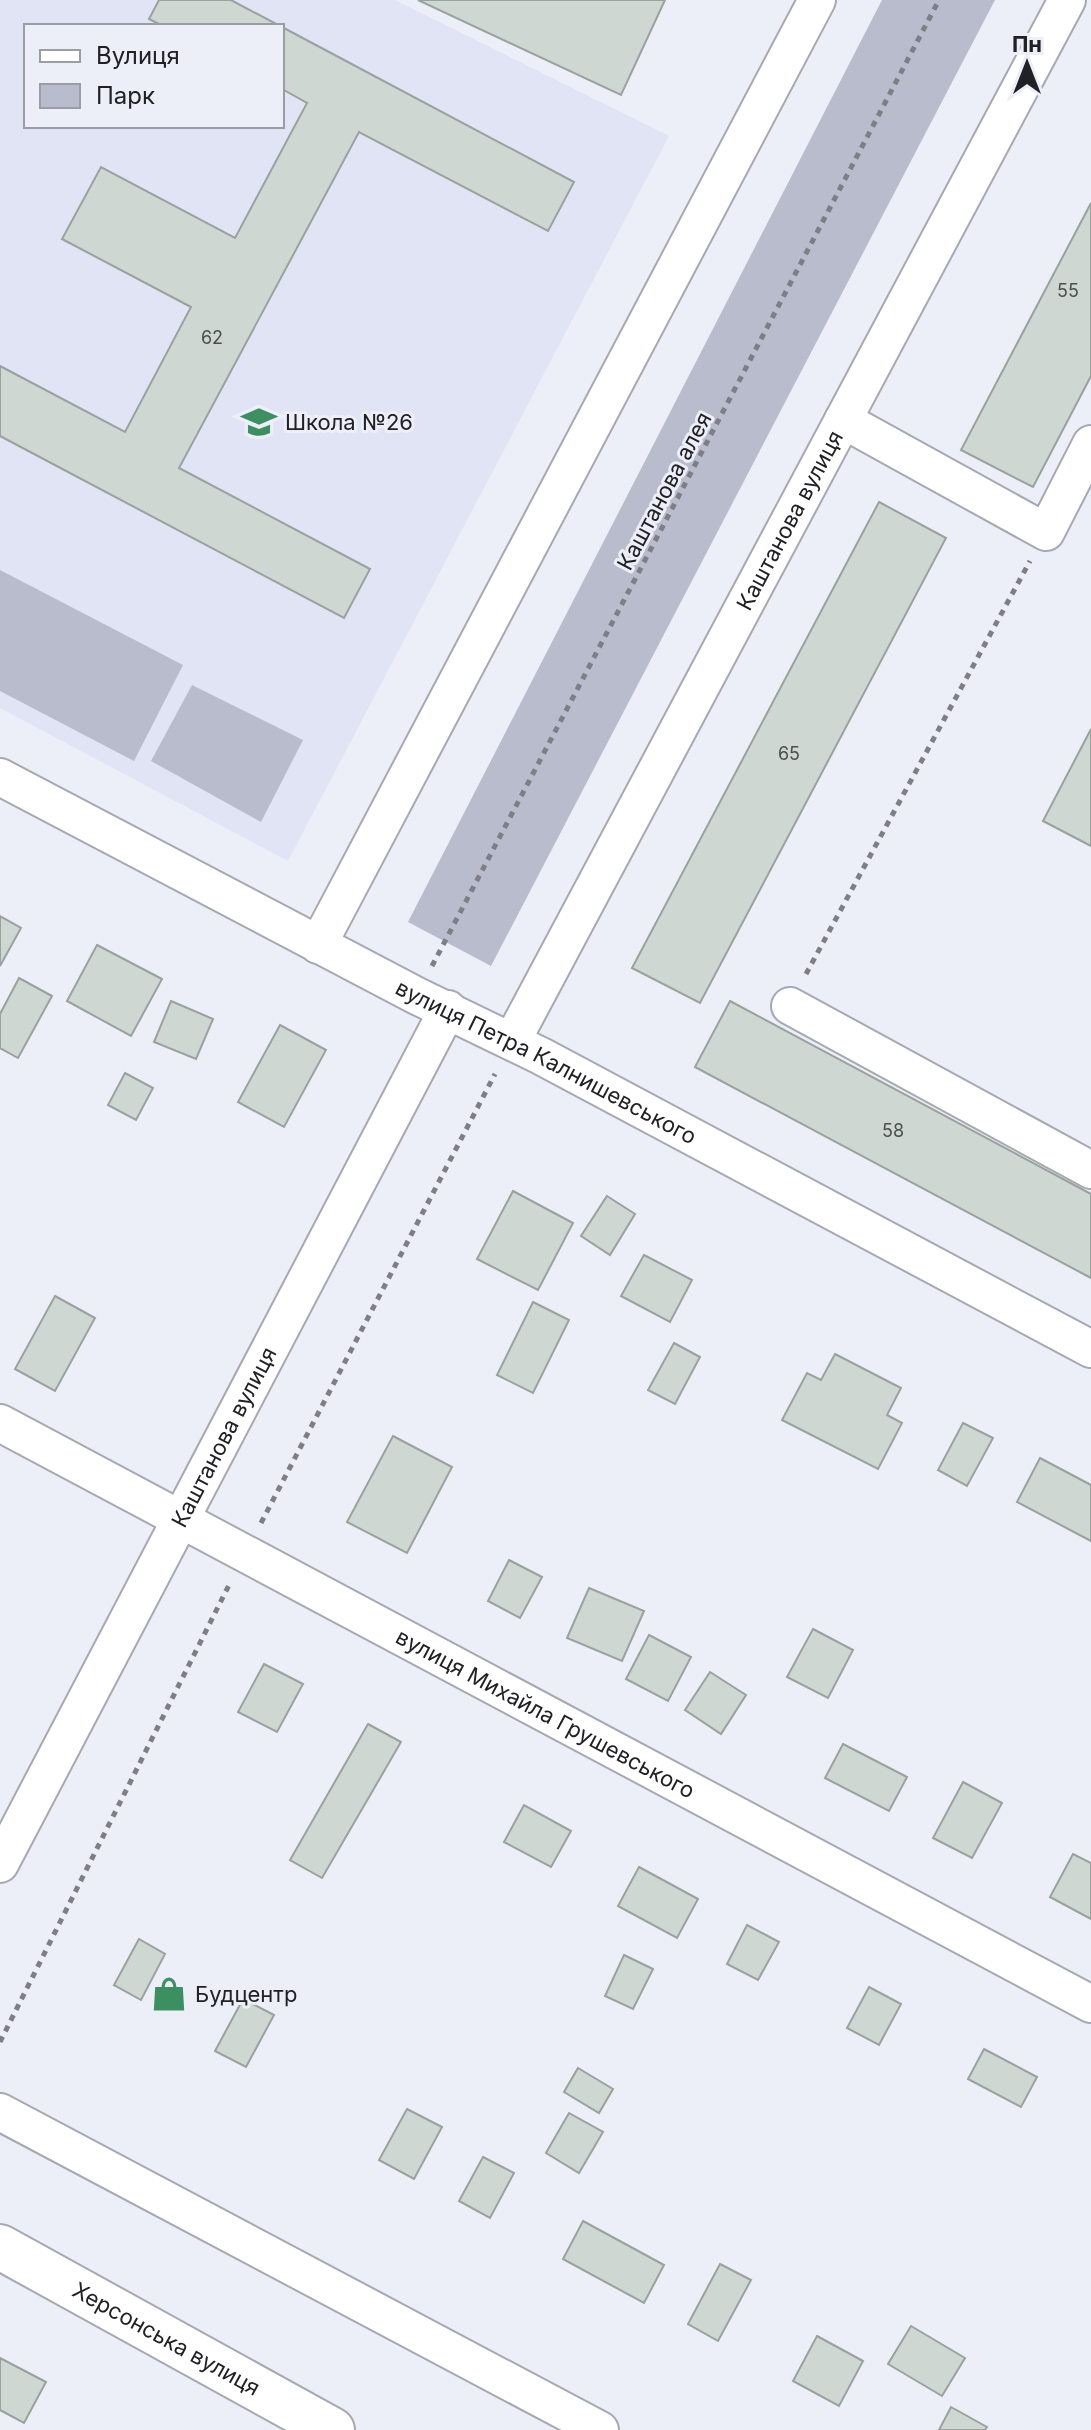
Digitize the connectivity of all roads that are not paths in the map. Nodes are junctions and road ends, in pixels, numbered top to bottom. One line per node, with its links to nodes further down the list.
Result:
1 (817, 0): 6 (street)
2 (1067, 0): 3 (street, Каштанова вулиця)
3 (843, 420): 4 (street); 9 (street, Каштанова вулиця)
4 (1091, 444)
5 (0, 777): 6 (street, вулиця Петра Калнишевського)
6 (318, 945): 7 (street, вулиця Петра Калнишевського)
7 (432, 1003): 9 (street, вулиця Петра Калнишевського); 13 (street, Каштанова вулиця)
8 (790, 1006): 10 (street)
9 (512, 1041): 11 (street, вулиця Петра Калнишевського)
10 (1091, 1170)
11 (1091, 1349)
12 (0, 1423): 13 (street, вулиця Михайла Грушевського)
13 (181, 1517): 14 (street, Каштанова вулиця); 15 (street, вулиця Михайла Грушевського)
14 (0, 1864)
15 (1091, 2004)
16 (0, 2112): 19 (street)
17 (0, 2247): 18 (main road, Херсонська вулиця)
18 (332, 2430)
19 (600, 2430)

